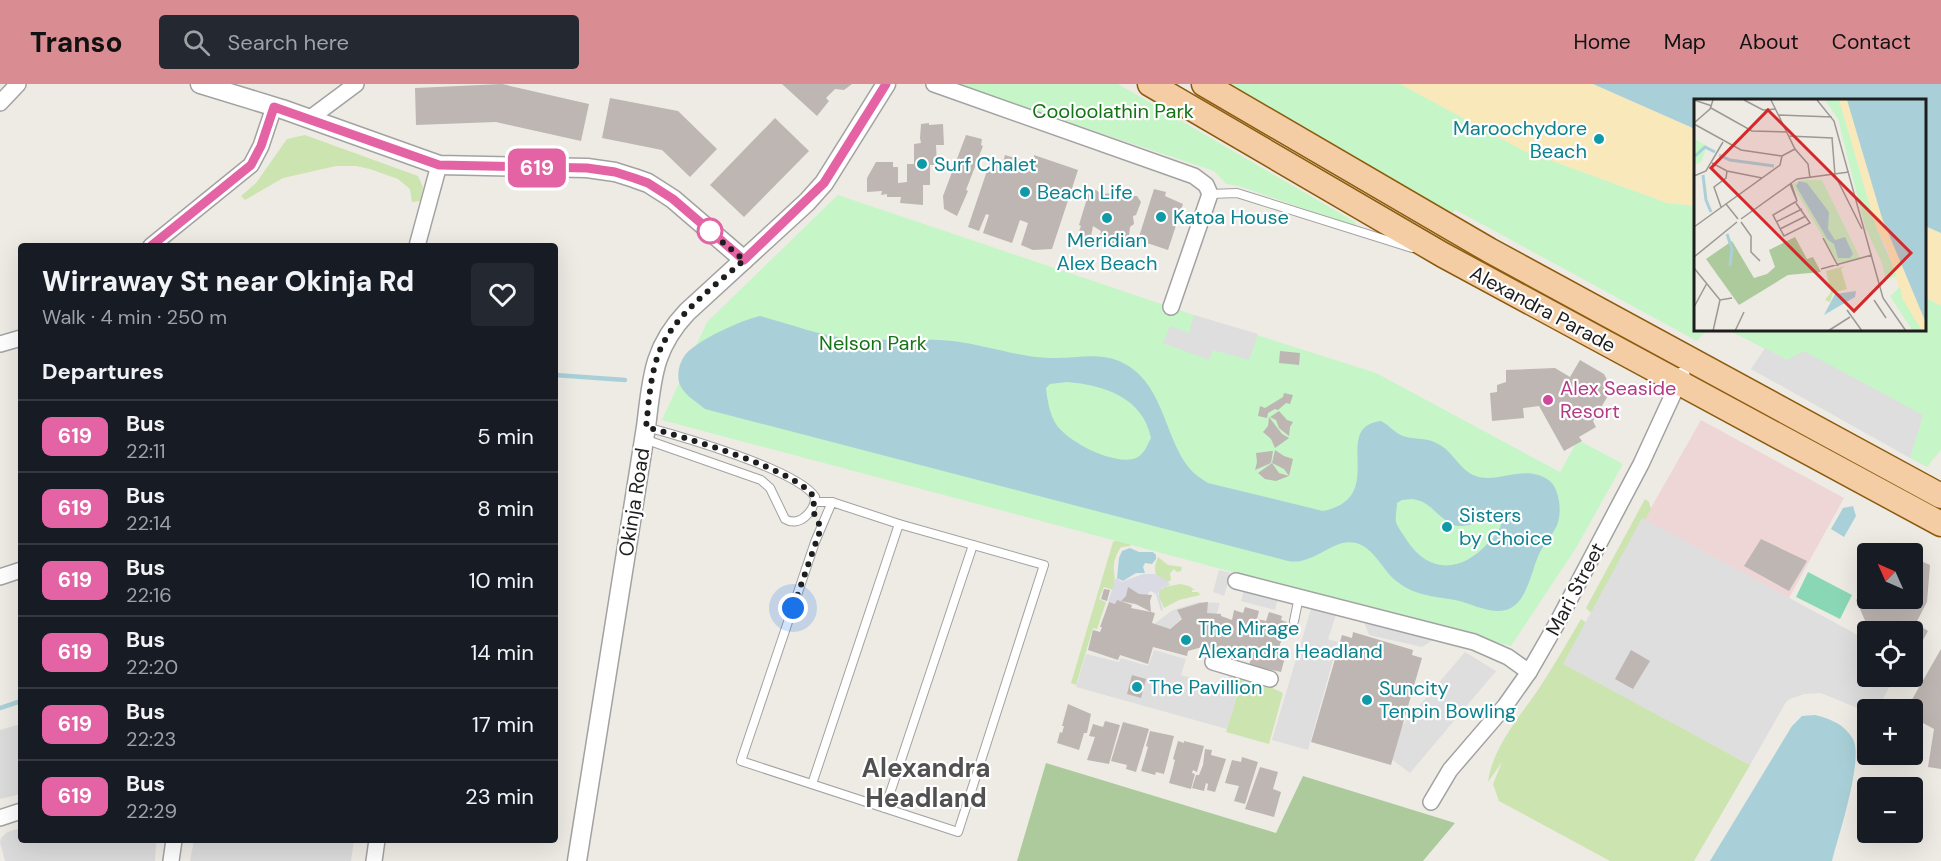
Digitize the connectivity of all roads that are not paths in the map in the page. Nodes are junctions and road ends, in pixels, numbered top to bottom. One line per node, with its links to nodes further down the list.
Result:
1 (18, 84): 8 (street)
2 (200, 84): 9 (street)
3 (356, 84): 10 (street)
4 (886, 84): 16 (street, Okinja Road)
5 (934, 84): 12 (street)
6 (1150, 84): 15 (main road, Alexandra Parade)
7 (1204, 84): 20 (main road, Alexandra Parade)
8 (0, 103)
9 (274, 107): 10 (street); 13 (street)
10 (309, 119): 11 (street)
11 (439, 165): 14 (street); 16 (street)
12 (1210, 194): 15 (lane); 17 (street)
13 (155, 243)
14 (418, 243)
15 (1443, 255): 21 (main road, Alexandra Parade)
16 (744, 260): 22 (street, Okinja Road)
17 (1171, 307)
18 (18, 339): 19 (street)
19 (0, 344)
20 (1691, 359): 21 (street, Mari Street); 23 (main road, Alexandra Parade)
21 (1678, 382): 27 (main road, Alexandra Parade); 36 (street, Mari Street)
22 (645, 433): 25 (lane); 25 (lane); 47 (street, Okinja Road)
23 (1941, 496)
24 (832, 502): 25 (lane); 26 (lane); 28 (lane)
25 (813, 506): 28 (lane)
26 (899, 524): 29 (lane); 38 (lane)
27 (1941, 524)
28 (821, 528): 38 (lane)
29 (972, 545): 40 (lane); 40 (lane)
30 (18, 571): 31 (street)
31 (0, 577)
32 (1236, 581): 33 (street)
33 (1299, 597): 34 (lane); 36 (street)
34 (1294, 621)
35 (1213, 662): 37 (street)
36 (1528, 672): 39 (street, Mari Street)
37 (1270, 679)
38 (812, 784): 40 (lane)
39 (1431, 802)
40 (885, 808)
41 (18, 812): 42 (street)
42 (0, 818)
43 (174, 843): 45 (street)
44 (377, 843): 46 (street)
45 (171, 861)
46 (374, 861)
47 (577, 861)

